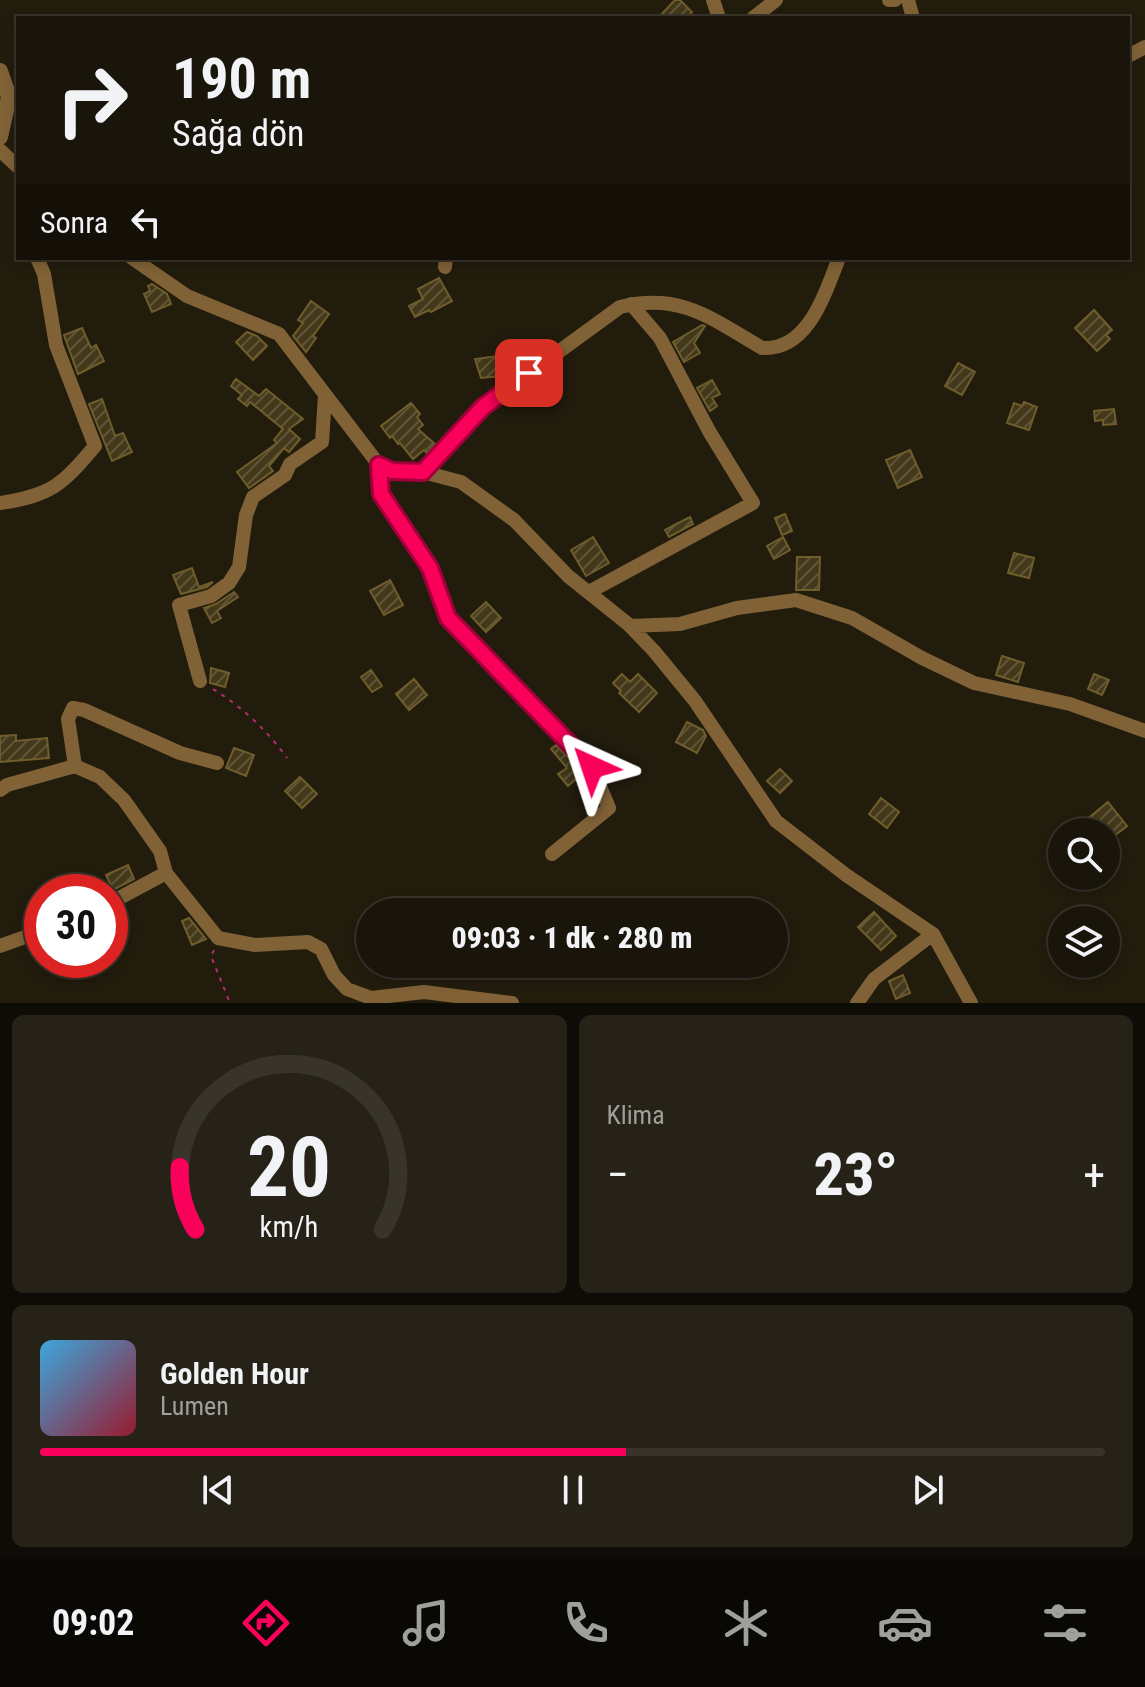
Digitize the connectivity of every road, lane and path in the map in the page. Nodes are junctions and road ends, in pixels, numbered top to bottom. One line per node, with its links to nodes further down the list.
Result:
1 (776, 0): 2 (street)
2 (756, 16)
3 (0, 71): 4 (street)
4 (0, 137)
5 (0, 150): 6 (street)
6 (16, 165)
7 (38, 260): 14 (street)
8 (135, 260): 11 (street)
9 (838, 260): 10 (street)
10 (631, 304): 13 (street); 15 (street)
11 (325, 395): 12 (street); 17 (street)
12 (379, 465): 13 (street); 23 (street)
13 (423, 472): 15 (street)
14 (0, 503)
15 (589, 592): 16 (street)
16 (630, 626): 18 (street); 26 (street)
17 (200, 681): 19 (path)
18 (1145, 731)
19 (287, 758)
20 (217, 763): 21 (street)
21 (75, 766): 22 (street); 24 (street)
22 (0, 790)
23 (552, 854)
24 (166, 873): 25 (street); 28 (street)
25 (128, 893)
26 (933, 934): 32 (street); 33 (street)
27 (24, 937): 29 (street)
28 (218, 938): 30 (path); 31 (street)
29 (0, 946)
30 (230, 1003)
31 (512, 1003)
32 (857, 1003)
33 (971, 1003)

